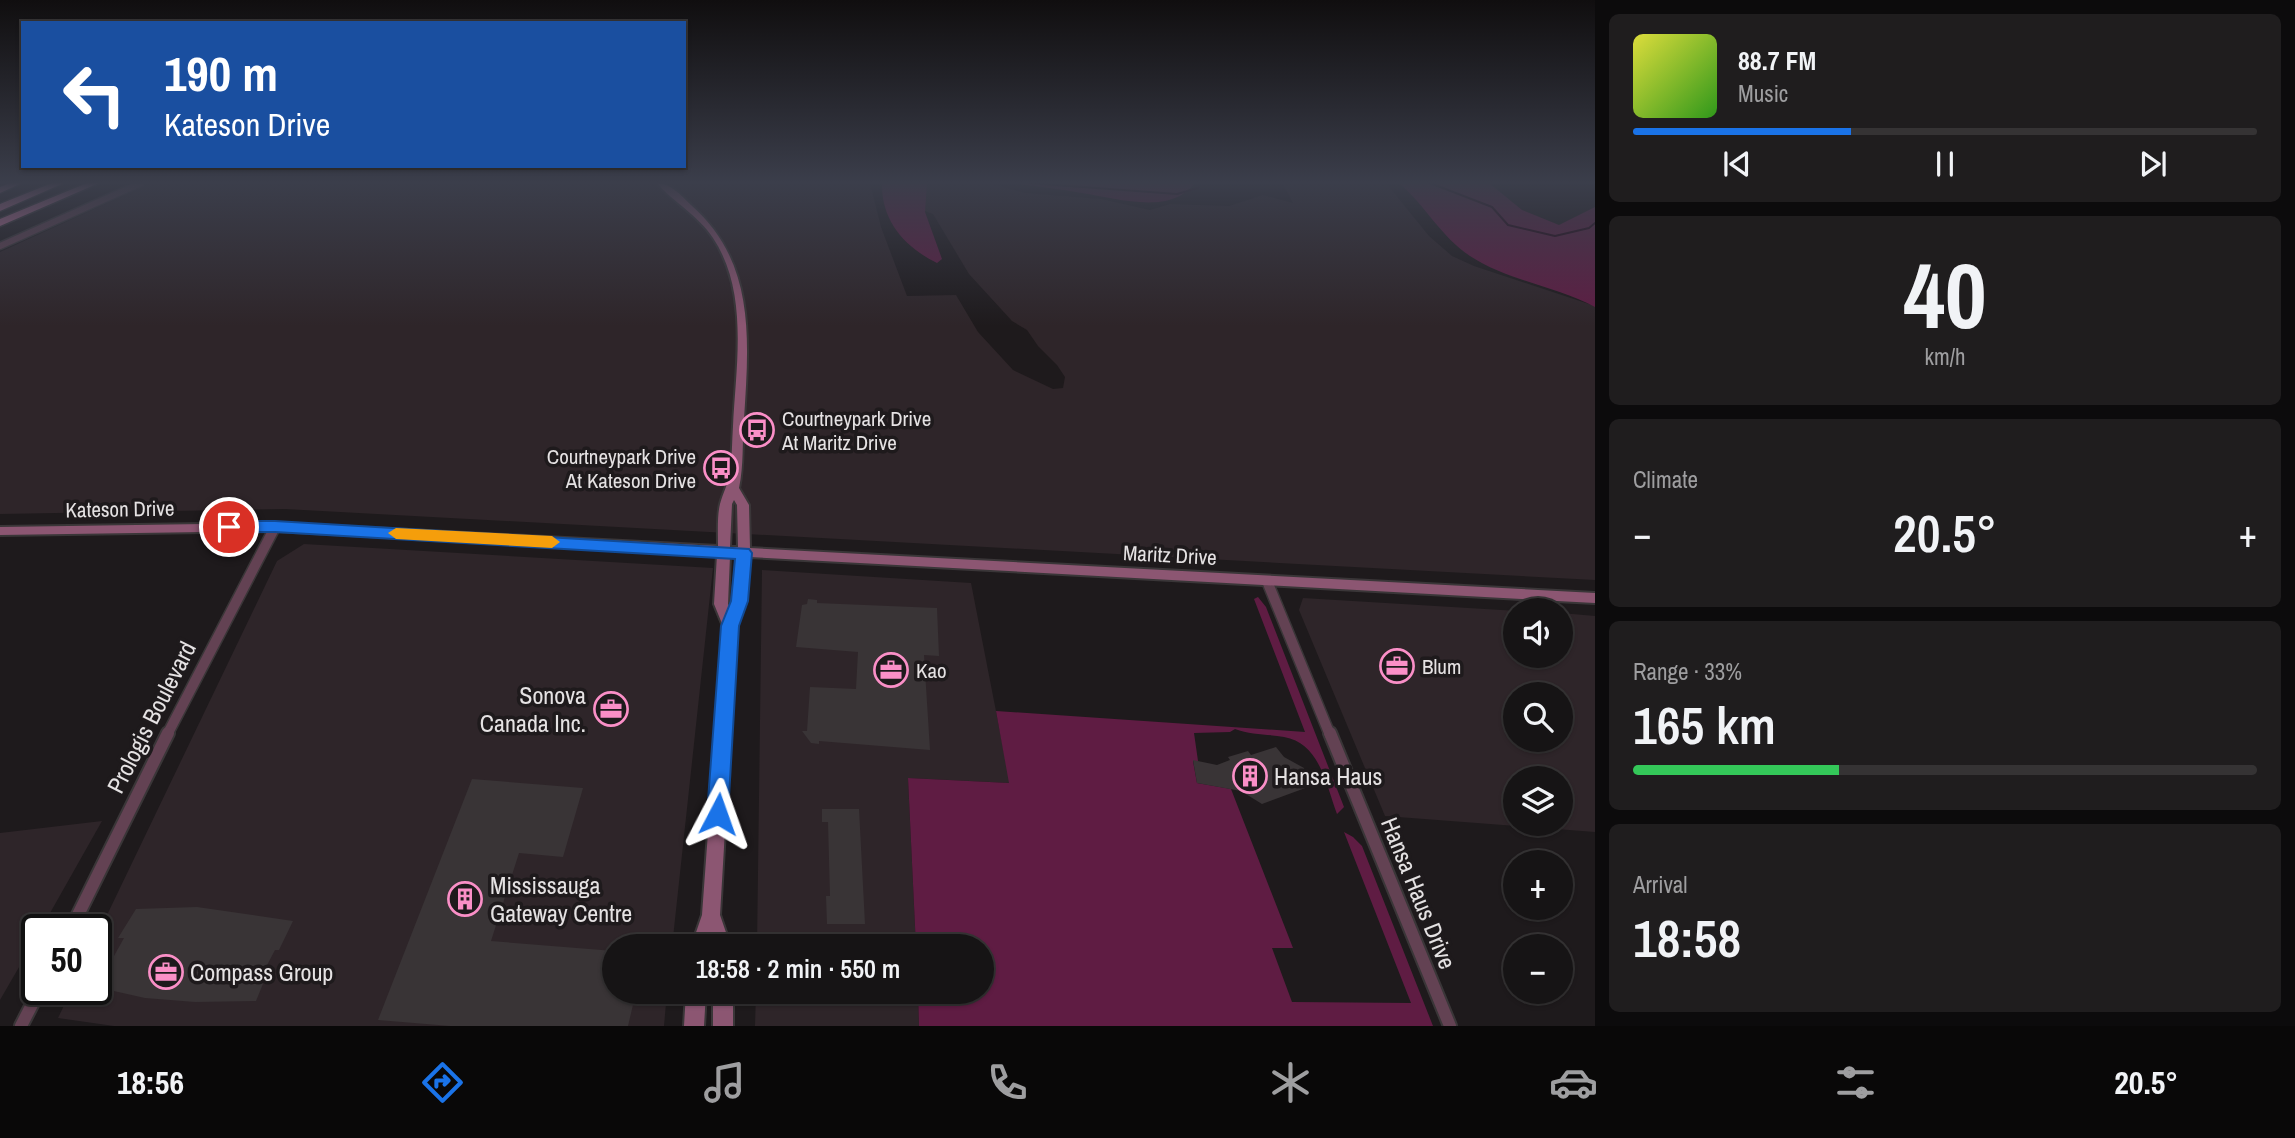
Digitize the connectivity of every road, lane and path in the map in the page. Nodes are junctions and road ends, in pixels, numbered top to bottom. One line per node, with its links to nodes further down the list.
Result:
1 (34, 231): 3 (street)
2 (710, 231): 4 (street)
3 (0, 246)
4 (734, 490): 7 (street); 8 (street)
5 (275, 527): 6 (street, Kateson Drive); 7 (street, Kateson Drive); 12 (street, Prologis Boulevard)
6 (0, 531)
7 (724, 552): 8 (street, Kateson Drive); 11 (street)
8 (744, 553): 9 (street, Maritz Drive); 11 (street)
9 (1267, 582): 10 (street, Maritz Drive); 22 (street, Hansa Haus Drive)
10 (1595, 598)
11 (730, 626): 13 (street)
12 (78, 914)
13 (711, 915): 14 (street); 15 (street)
14 (704, 934)
15 (718, 934)
16 (695, 1004): 20 (street)
17 (723, 1004): 21 (street)
18 (32, 1005): 19 (street)
19 (22, 1026)
20 (694, 1026)
21 (723, 1026)
22 (1450, 1026)

